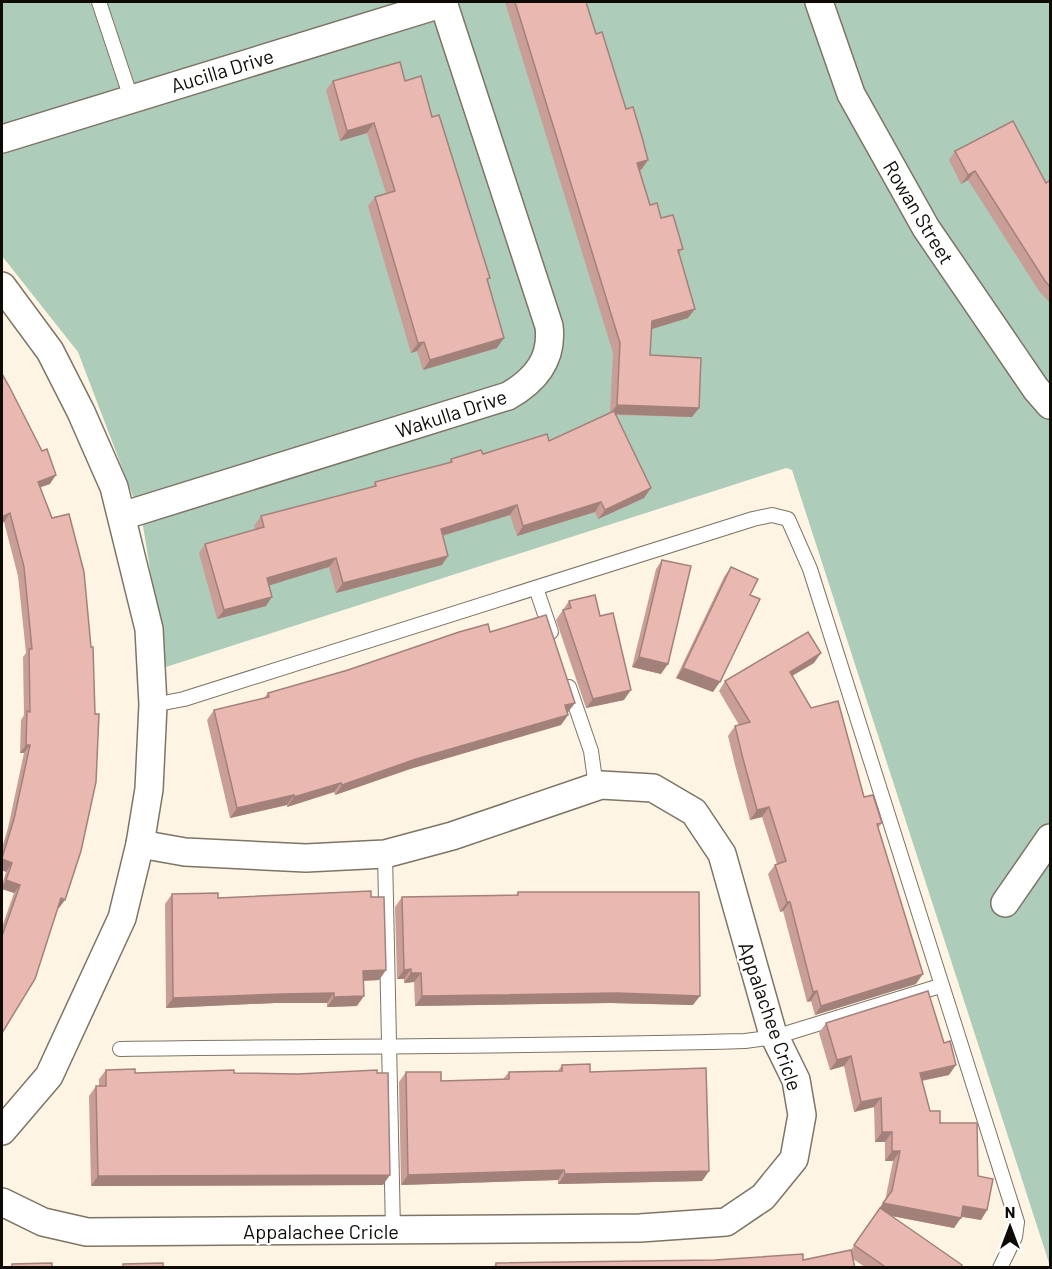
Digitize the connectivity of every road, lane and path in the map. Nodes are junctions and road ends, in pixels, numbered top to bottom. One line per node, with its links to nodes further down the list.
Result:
1 (99, 2): 4 (lane)
2 (443, 2): 4 (street, Aucilla Drive); 8 (street, Wakulla Drive)
3 (819, 2): 7 (street, Rowan Street)
4 (131, 98): 5 (street, Aucilla Drive)
5 (2, 139)
6 (2, 286): 8 (street)
7 (1050, 405)
8 (122, 516): 12 (street)
9 (537, 588): 10 (lane); 12 (lane); 18 (lane)
10 (555, 642)
11 (565, 675): 13 (lane)
12 (153, 705): 15 (street)
13 (596, 787): 16 (street, Appalachee Cricle); 19 (street, Appalachee Cricle)
14 (1050, 838): 17 (street)
15 (140, 844): 16 (street, Appalachee Cricle); 22 (street)
16 (385, 854): 20 (lane)
17 (1005, 903)
18 (940, 986): 19 (lane); 25 (lane)
19 (775, 1037): 20 (lane); 24 (street, Appalachee Cricle)
20 (387, 1045): 21 (lane); 24 (lane)
21 (120, 1049)
22 (2, 1131)
23 (3, 1208): 24 (street, Appalachee Cricle)
24 (393, 1230)
25 (1000, 1268)

